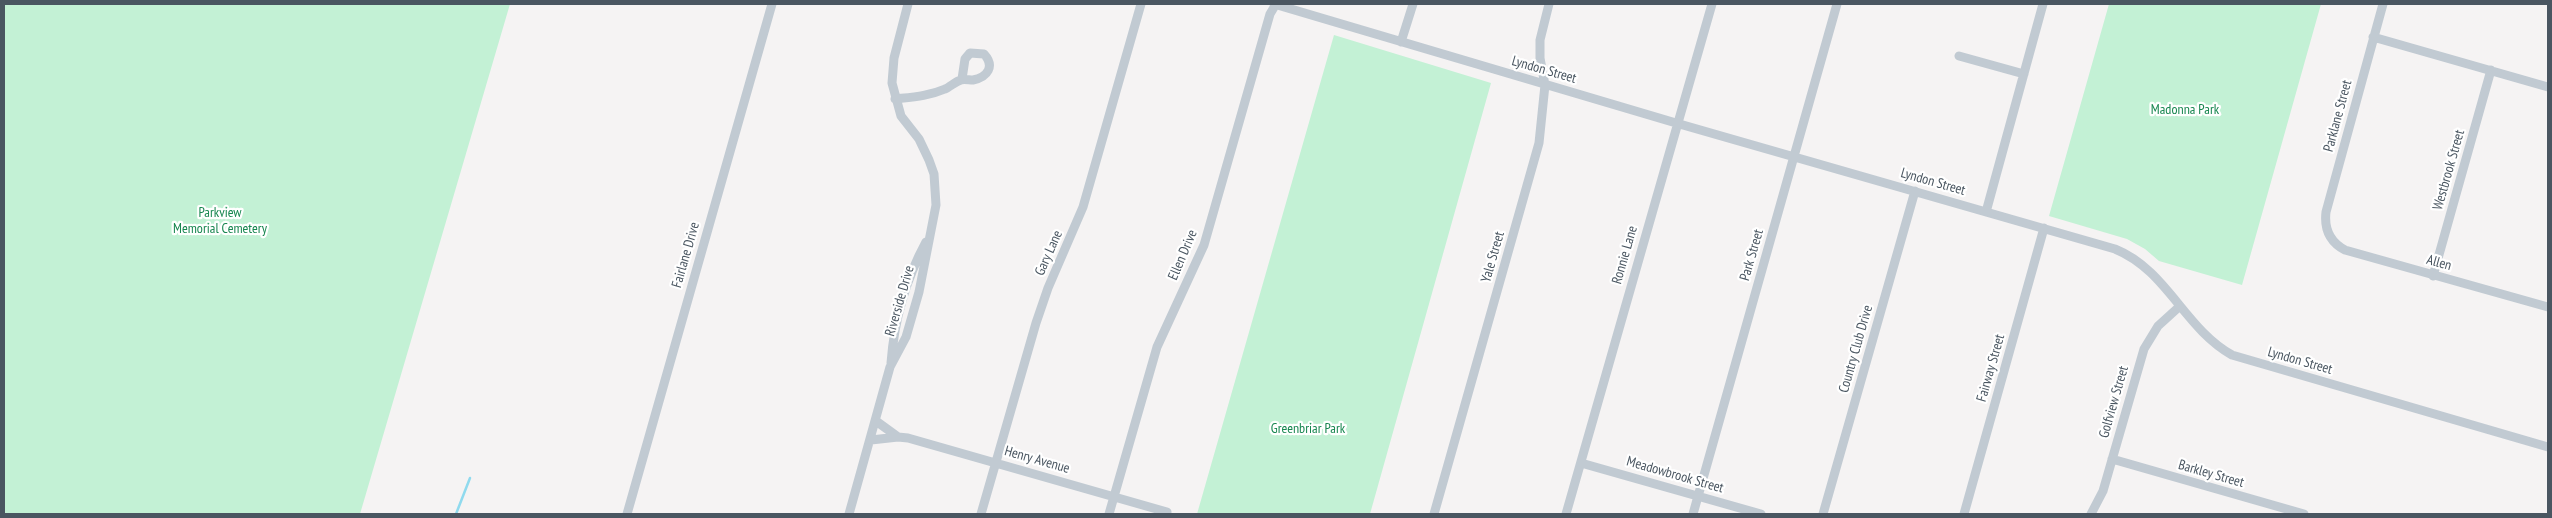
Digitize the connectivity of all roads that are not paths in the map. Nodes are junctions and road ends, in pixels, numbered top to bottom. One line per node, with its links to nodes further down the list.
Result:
1 (772, 4): 39 (street, Fairlane Drive)
2 (908, 4): 19 (street, Riverside Drive)
3 (1141, 4): 34 (street, Gary Lane)
4 (1276, 4): 12 (street, Lyndon Street); 37 (street, Ellen Drive)
5 (1413, 4): 12 (street)
6 (1549, 4): 17 (street, Yale Street)
7 (1712, 4): 20 (street, Ronnie Lane)
8 (1837, 4): 21 (street, Park Street)
9 (2043, 4): 15 (street)
10 (2383, 4): 11 (street, Parklane Street)
11 (2373, 37): 14 (street); 25 (street, Parklane Street)
12 (1401, 42): 17 (street, Lyndon Street)
13 (1959, 56): 15 (street)
14 (2491, 70): 18 (street); 26 (street, Westbrook Street)
15 (2024, 74): 23 (street)
16 (962, 79): 19 (street)
17 (1545, 85): 20 (street, Lyndon Street); 43 (street, Yale Street)
18 (2548, 87)
19 (895, 99): 29 (street, Riverside Drive)
20 (1676, 123): 21 (street, Lyndon Street); 35 (street, Ronnie Lane)
21 (1794, 157): 22 (street, Lyndon Street); 36 (street, Park Street)
22 (1915, 191): 23 (street, Lyndon Street); 47 (street, Country Club Drive)
23 (1986, 212): 24 (street, Lyndon Street)
24 (2044, 228): 27 (street, Lyndon Street); 48 (street, Fairway Street)
25 (2329, 235): 26 (street, Allen)
26 (2433, 276): 28 (street, Allen)
27 (2180, 306): 32 (street, Lyndon Street); 33 (street, Golfview Street)
28 (2548, 307)
29 (876, 421): 30 (street, Henry Avenue); 31 (street, Riverside Drive)
30 (898, 437): 31 (street, Henry Avenue); 34 (street, Henry Avenue)
31 (871, 440): 40 (street, Riverside Drive)
32 (2548, 446)
33 (2112, 460): 49 (street, Golfview Street); 50 (street, Barkley Street)
34 (996, 462): 37 (street, Henry Avenue); 41 (street, Gary Lane)
35 (1581, 463): 36 (street, Meadowbrook Street); 44 (street, Ronnie Lane)
36 (1698, 496): 45 (street, Park Street); 46 (street, Meadowbrook Street)
37 (1114, 497): 38 (street, Henry Avenue); 42 (street, Ellen Drive)
38 (1167, 512)
39 (627, 514)
40 (849, 514)
41 (981, 514)
42 (1109, 514)
43 (1434, 514)
44 (1566, 514)
45 (1693, 514)
46 (1761, 514)
47 (1823, 514)
48 (1964, 514)
49 (2091, 514)
50 (2304, 514)

